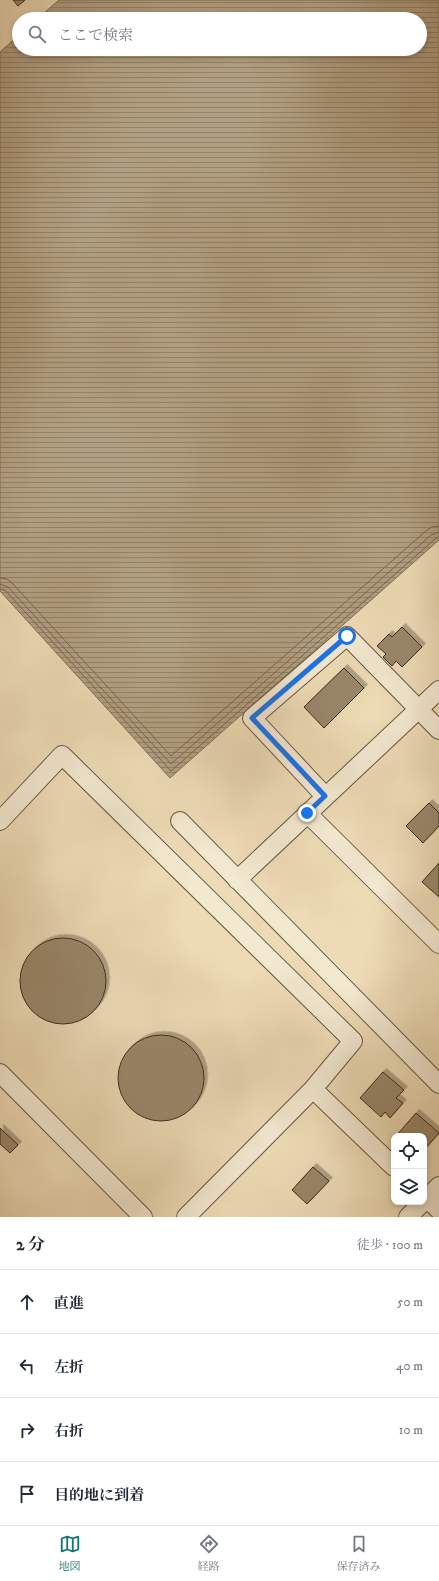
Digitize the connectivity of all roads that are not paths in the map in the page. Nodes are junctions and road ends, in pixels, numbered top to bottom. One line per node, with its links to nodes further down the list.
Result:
1 (439, 690): 2 (lane)
2 (419, 709): 3 (lane); 4 (lane); 4 (lane)
3 (439, 730)
4 (325, 796): 5 (lane)
5 (307, 813): 8 (lane); 9 (lane)
6 (0, 821): 12 (lane)
7 (180, 821): 8 (lane)
8 (238, 880): 11 (lane)
9 (439, 944)
10 (0, 1073): 15 (lane)
11 (439, 1084)
12 (314, 1089): 13 (lane); 16 (lane)
13 (391, 1164)
14 (429, 1199): 17 (lane)
15 (143, 1217)
16 (186, 1217)
17 (408, 1217)

